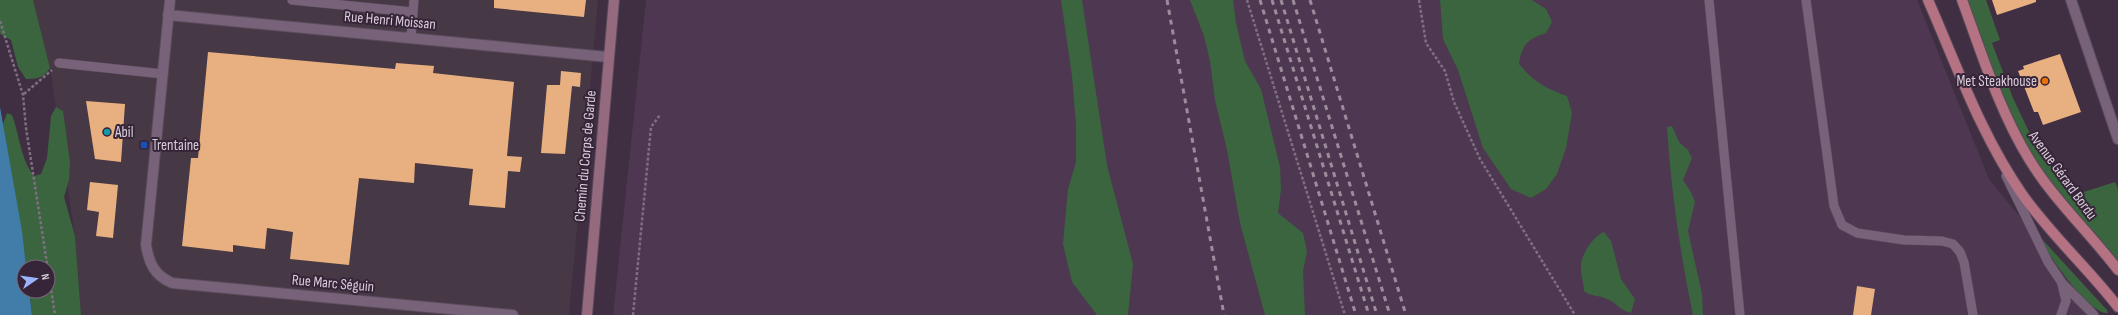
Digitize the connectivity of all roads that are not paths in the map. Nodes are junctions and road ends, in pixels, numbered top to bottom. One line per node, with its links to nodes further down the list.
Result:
1 (170, 0): 12 (street)
2 (292, 0): 11 (lane)
3 (414, 0): 11 (lane)
4 (614, 0): 14 (street, Chemin du Corps de Garde)
5 (1709, 0): 24 (lane)
6 (1806, 0): 25 (lane)
7 (1928, 0): 17 (main road)
8 (1936, 0): 17 (main road)
9 (1962, 0): 19 (main road, Avenue Gérard Bordu)
10 (2071, 0): 18 (street)
11 (413, 12): 13 (lane)
12 (168, 15): 13 (street, Rue Henri Moissan); 16 (street)
13 (411, 37): 14 (street, Rue Henri Moissan)
14 (608, 57): 23 (street, Chemin du Corps de Garde)
15 (59, 63): 16 (lane)
16 (163, 74): 22 (street, Rue Marc Séguin)
17 (1977, 113): 20 (lane); 21 (main road)
18 (2118, 138)
19 (2118, 270)
20 (2062, 282): 26 (lane); 27 (lane)
21 (2118, 307)
22 (513, 315)
23 (587, 315)
24 (1740, 315)
25 (1973, 315)
26 (2061, 315)
27 (2094, 315)

